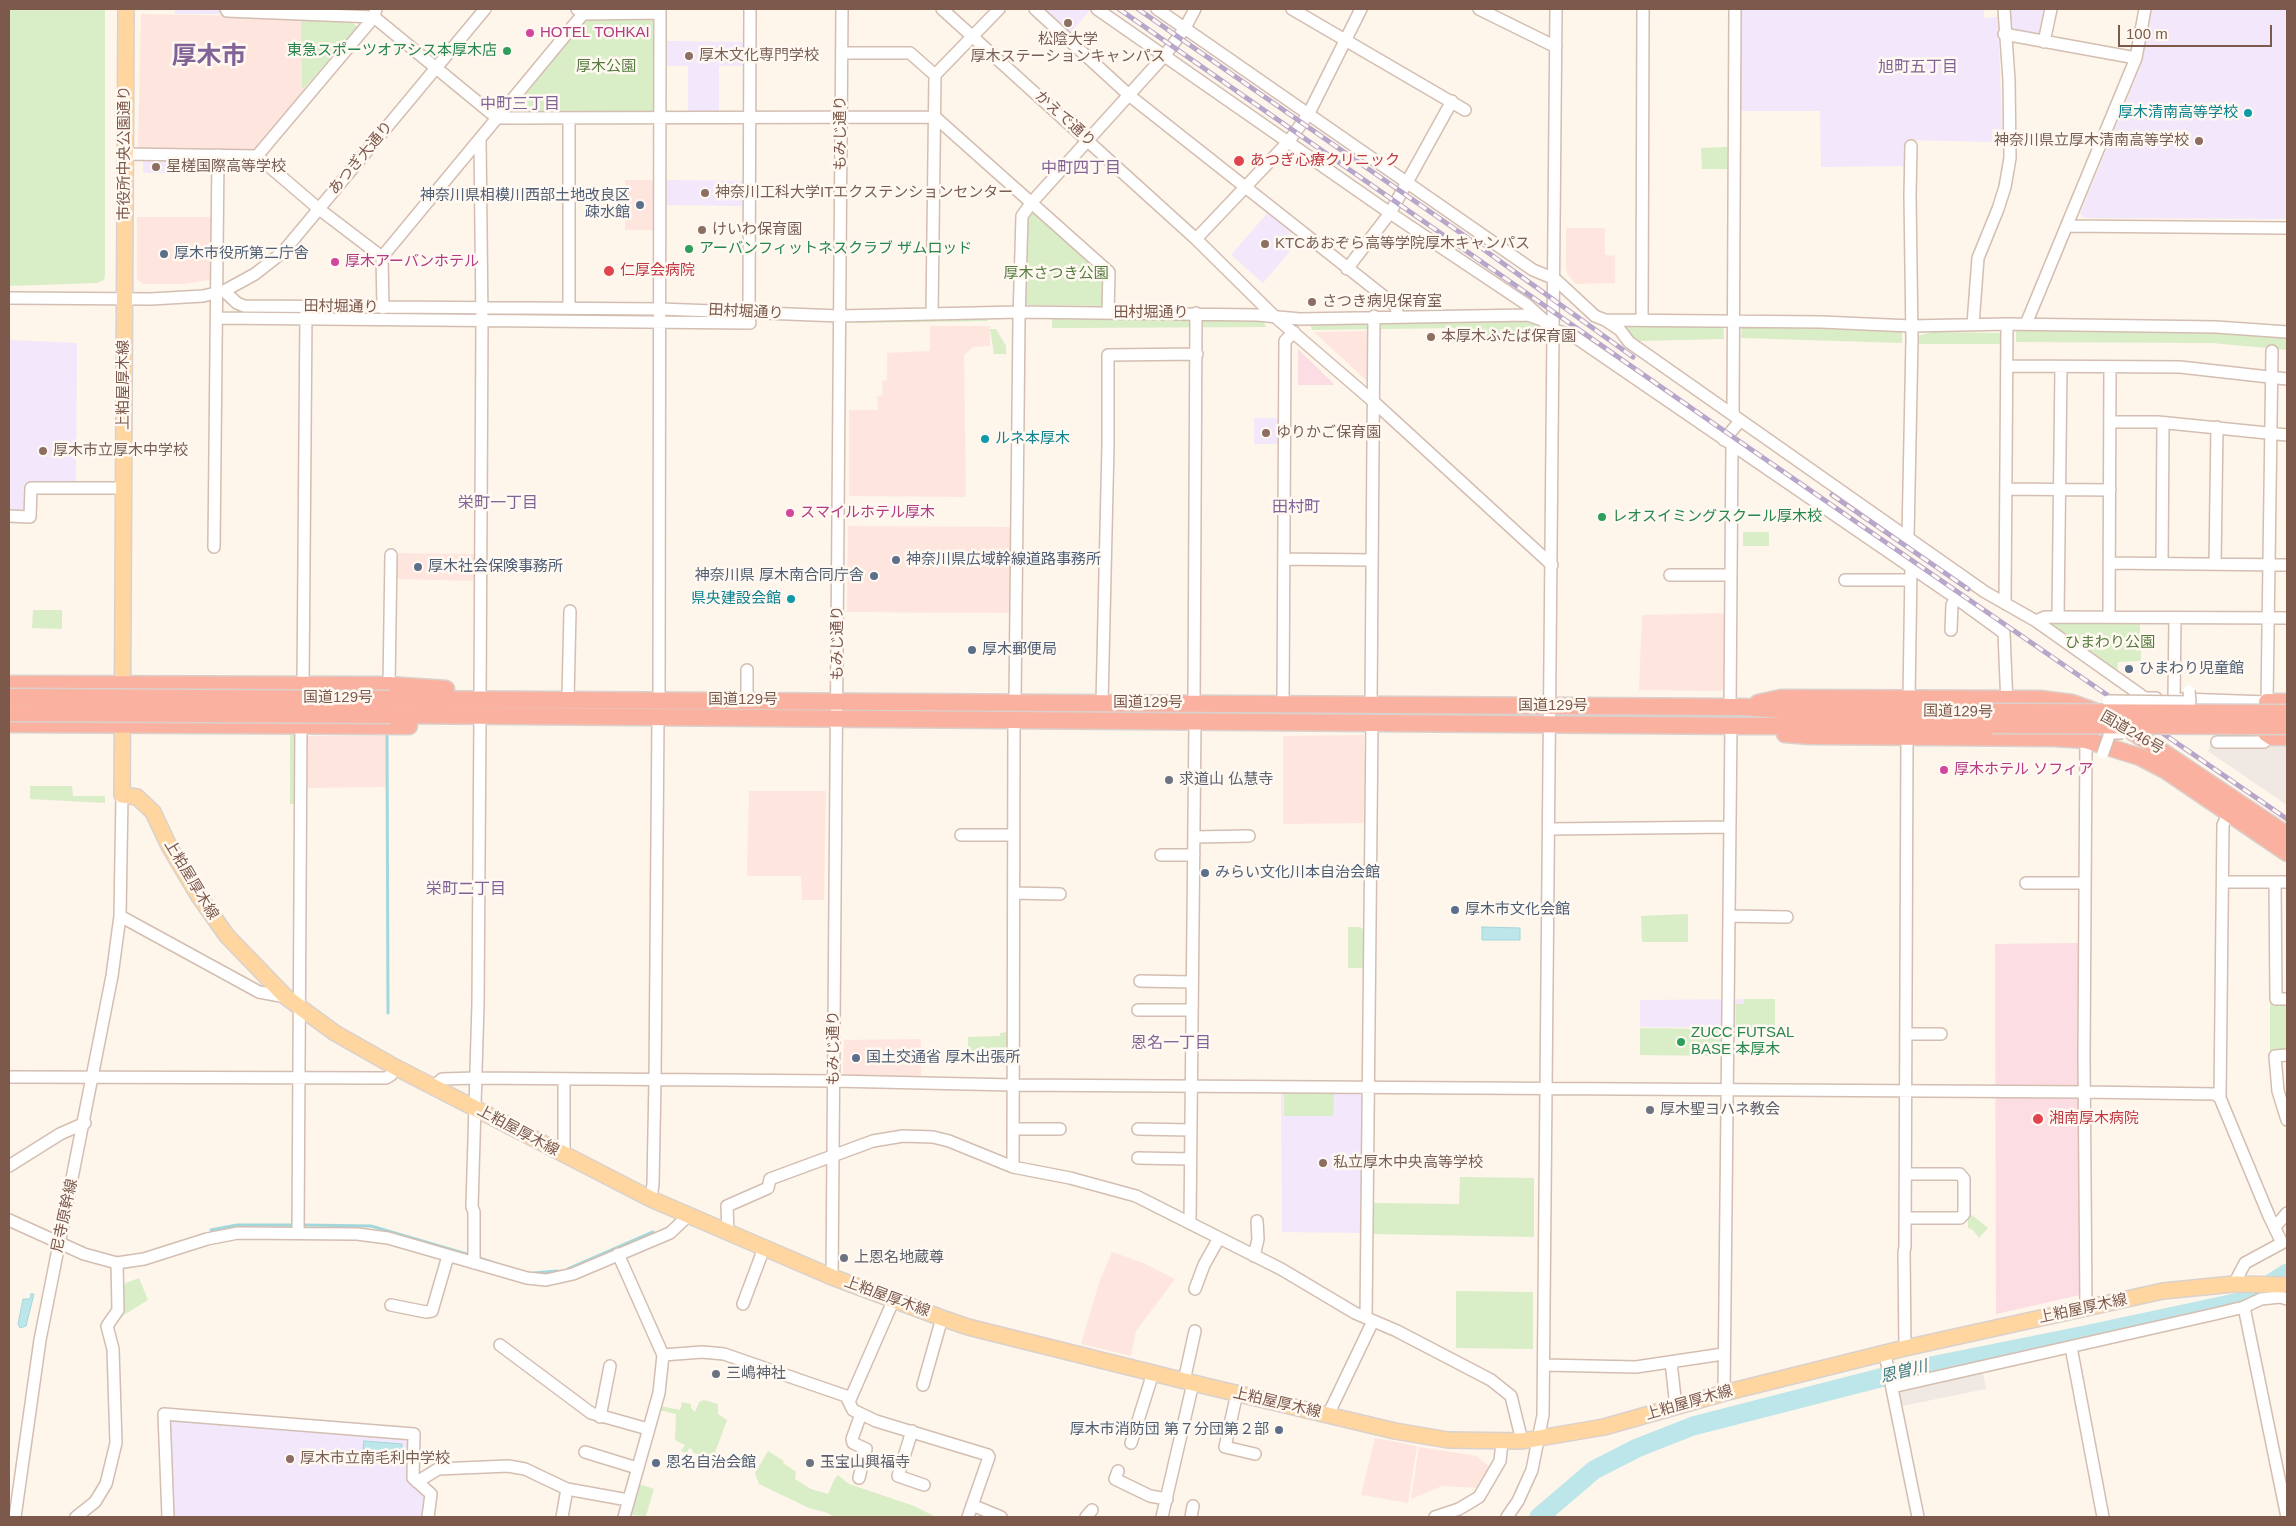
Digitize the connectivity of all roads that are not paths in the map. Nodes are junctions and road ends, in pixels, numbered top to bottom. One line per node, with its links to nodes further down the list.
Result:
1 (126, 9): 49 (main road, 市役所中央公園通り)
2 (226, 9): 23 (street)
3 (485, 9): 33 (street, あつぎ大通り)
4 (750, 9): 40 (street)
5 (842, 9): 30 (street, もみじ通り)
6 (942, 9): 26 (street, かえで通り)
7 (999, 9): 26 (street)
8 (1035, 9): 35 (street)
9 (1097, 9): 31 (street)
10 (1157, 9): 24 (street)
11 (1195, 9): 24 (street)
12 (1292, 9): 27 (street)
13 (1361, 9): 27 (street)
14 (1479, 9): 29 (street)
15 (1556, 9): 29 (street)
16 (1644, 9): 82 (street)
17 (1735, 9): 85 (street)
18 (2004, 9): 25 (street)
19 (2051, 9): 28 (street)
20 (2145, 9): 32 (street)
21 (580, 11): 22 (street); 42 (street)
22 (660, 11): 39 (street)
23 (375, 13): 33 (street); 51 (street)
24 (1185, 28): 31 (street); 38 (street)
25 (2004, 34): 28 (street); 87 (street)
26 (973, 36): 34 (street); 46 (street, かえで通り)
27 (1345, 40): 36 (street); 38 (street)
28 (2044, 42): 32 (street)
29 (1556, 47): 62 (street)
30 (842, 53): 34 (street); 43 (street, もみじ通り)
31 (1165, 55): 35 (street); 47 (street)
32 (2136, 58): 57 (street)
33 (435, 69): 42 (street); 55 (street, あつぎ大通り)
34 (936, 75): 41 (street)
35 (1130, 96): 46 (street); 53 (street)
36 (1452, 102): 37 (street); 52 (street)
37 (1465, 110)
38 (1309, 113): 47 (street); 52 (street)
39 (660, 117): 40 (street); 44 (street); 75 (street)
40 (749, 117): 43 (street); 70 (street)
41 (935, 117): 43 (street); 54 (street); 74 (street)
42 (497, 118): 44 (street); 45 (street)
43 (842, 118): 77 (street, もみじ通り)
44 (570, 119): 69 (street)
45 (480, 139): 60 (street); 68 (street)
46 (1088, 140): 54 (street); 59 (street, かえで通り)
47 (1289, 141): 53 (street); 56 (street)
48 (1911, 146): 90 (street)
49 (125, 154): 50 (street); 65 (main road, 市役所中央公園通り)
50 (218, 155): 51 (street); 63 (street)
51 (257, 156): 55 (street)
52 (1406, 181): 56 (street); 62 (street)
53 (1245, 187): 59 (street); 61 (street)
54 (1032, 202): 71 (street); 72 (street)
55 (319, 209): 60 (street); 63 (street, あつぎ大通り)
56 (1390, 213): 61 (street); 91 (street)
57 (2068, 226): 58 (street); 89 (street)
58 (2287, 228)
59 (1196, 239): 76 (street, かえで通り)
60 (382, 257): 67 (street)
61 (1347, 269): 79 (street)
62 (1554, 280): 84 (street); 91 (street)
63 (220, 292): 65 (street); 66 (street, 田村堀通り); 80 (street)
64 (9, 298): 65 (street)
65 (125, 298): 109 (main road, 上粕屋厚木線)
66 (306, 306): 67 (street, 田村堀通り); 81 (street)
67 (384, 308): 68 (street, 田村堀通り)
68 (480, 308): 69 (street, 田村堀通り); 83 (street)
69 (569, 308): 75 (street, 田村堀通り)
70 (749, 311): 75 (street, 田村堀通り); 77 (street, 田村堀通り)
71 (1019, 312): 72 (street, 田村堀通り); 74 (street, 田村堀通り); 158 (street)
72 (1108, 313): 73 (street, 田村堀通り)
73 (1196, 313): 76 (street, 田村堀通り); 95 (street)
74 (932, 314): 77 (street, 田村堀通り)
75 (661, 315): 83 (street); 86 (street); 153 (street)
76 (1273, 315): 78 (street, 田村堀通り); 92 (street, かえで通り)
77 (840, 316): 155 (street, もみじ通り)
78 (1374, 316): 79 (street, 田村堀通り); 101 (street)
79 (1398, 317): 91 (street, 田村堀通り)
80 (217, 318): 81 (street); 115 (street)
81 (306, 319): 83 (street); 143 (street)
82 (1642, 319): 84 (street); 85 (street)
83 (482, 320): 148 (street)
84 (1605, 320): 102 (street)
85 (1732, 322): 90 (street); 102 (street)
86 (750, 323)
87 (1973, 324): 88 (street); 90 (street)
88 (2007, 324): 89 (street); 96 (street)
89 (2026, 324): 93 (street)
90 (1911, 326): 114 (street)
91 (1554, 330): 108 (street); 122 (street)
92 (1294, 332): 101 (street, かえで通り); 117 (street)
93 (2287, 332)
94 (2272, 351): 99 (street)
95 (1197, 354): 161 (street); 162 (street)
96 (2007, 366): 97 (street); 110 (street)
97 (2061, 367): 98 (street); 111 (street)
98 (2110, 368): 99 (street); 103 (street)
99 (2270, 378): 100 (street); 106 (street)
100 (2287, 379)
101 (1374, 402): 118 (street); 122 (street, かえで通り)
102 (1736, 418): 108 (street); 114 (street)
103 (2110, 422): 104 (street); 112 (street)
104 (2163, 422): 105 (street); 120 (street)
105 (2217, 427): 106 (street); 121 (street)
106 (2269, 432): 107 (street); 123 (street)
107 (2287, 435)
108 (1728, 443): 125 (street); 126 (street)
109 (123, 488): 113 (street); 142 (main road, 上粕屋厚木線)
110 (2006, 489): 111 (street); 131 (street)
111 (2059, 489): 112 (street); 133 (street)
112 (2110, 490): 119 (street)
113 (9, 516)
114 (1908, 537): 131 (street)
115 (214, 547)
116 (391, 555): 145 (street)
117 (1284, 559): 118 (street); 163 (street)
118 (1372, 560): 164 (street)
119 (2109, 563): 120 (street); 134 (street)
120 (2162, 563): 121 (street)
121 (2215, 564): 123 (street)
122 (1552, 565): 165 (street)
123 (2269, 565): 124 (street); 136 (street)
124 (2287, 565)
125 (1911, 567): 128 (street); 130 (street)
126 (1731, 576): 127 (street); 166 (street)
127 (1676, 578)
128 (1910, 580): 129 (street); 149 (street)
129 (1852, 583)
130 (1956, 598): 139 (street); 152 (street)
131 (2005, 602): 138 (street)
132 (570, 610): 151 (street)
133 (2058, 617): 134 (street); 138 (street)
134 (2109, 617): 135 (street)
135 (2175, 618): 136 (street); 150 (street)
136 (2268, 618): 137 (street); 159 (street)
137 (2287, 618)
138 (2036, 621): 150 (street)
139 (1951, 630)
140 (747, 670): 154 (street)
141 (9, 684): 142 (highway)
142 (122, 684): 143 (highway); 178 (main road, 上粕屋厚木線)
143 (302, 685): 145 (highway)
144 (2189, 691): 156 (street, bridge)
145 (390, 692): 147 (highway, 国道129号, bridge); 148 (highway, 国道129号)
146 (2221, 694): 157 (street)
147 (9, 697)
148 (480, 697): 151 (highway, 国道129号)
149 (1909, 698): 152 (highway, 国道246号); 166 (highway, 国道246号)
150 (2174, 698): 157 (street)
151 (568, 699): 153 (highway, 国道129号)
152 (2006, 699): 185 (street); 196 (highway, 国道246号)
153 (659, 700): 154 (highway, 国道129号)
154 (747, 700): 155 (highway, 国道129号)
155 (838, 701): 158 (highway, 国道129号); 171 (street, もみじ通り)
156 (2108, 701)
157 (2236, 701): 159 (street)
158 (1015, 702): 161 (highway, 国道129号)
159 (2267, 702): 160 (highway); 183 (highway)
160 (2287, 702)
161 (1102, 703): 162 (highway, 国道129号)
162 (1194, 704): 163 (highway, 国道129号)
163 (1283, 704): 164 (highway, 国道129号)
164 (1371, 705): 165 (highway, 国道129号)
165 (1551, 706): 166 (highway, 国道129号); 177 (street)
166 (1737, 707): 172 (highway, 国道129号)
167 (9, 713): 170 (highway, 国道129号, bridge)
168 (2287, 713): 172 (highway, 国道129号, bridge)
169 (658, 718): 170 (highway, 国道129号); 171 (highway, 国道129号); 230 (street)
170 (480, 719): 180 (highway); 228 (street)
171 (837, 719): 173 (highway, 国道129号); 231 (street, もみじ通り)
172 (1992, 719): 179 (highway, 国道129号); 181 (highway, 国道129号, bridge)
173 (1014, 720): 174 (highway, 国道129号); 194 (street)
174 (1196, 722): 175 (highway, 国道129号); 198 (street)
175 (1372, 723): 177 (highway, 国道129号); 234 (street)
176 (9, 724): 178 (highway)
177 (1551, 724): 179 (highway, 国道129号); 193 (street)
178 (121, 725): 180 (highway); 190 (main road, 上粕屋厚木線)
179 (1737, 725): 184 (highway, 国道246号); 192 (street)
180 (301, 726): 218 (street)
181 (2287, 726)
182 (2192, 733): 189 (street, bridge)
183 (2270, 736): 186 (highway); 188 (street)
184 (1907, 737): 185 (highway, 国道246号); 221 (street)
185 (2008, 737): 187 (highway, 国道246号)
186 (2287, 737)
187 (2086, 740): 191 (highway, 国道246号); 206 (street)
188 (2217, 742)
189 (2103, 753)
190 (122, 795): 209 (street, 尼寺原幹線); 212 (main road, 上粕屋厚木線)
191 (2228, 813): 199 (highway, 国道246号); 202 (street)
192 (1729, 827): 193 (street); 210 (street)
193 (1550, 829): 236 (street)
194 (1014, 834): 195 (street); 207 (street)
195 (961, 835)
196 (2287, 835)
197 (1248, 836): 198 (street)
198 (1194, 837): 201 (street)
199 (2287, 853)
200 (1161, 855): 201 (street)
201 (1194, 855): 215 (street)
202 (2223, 882): 203 (street); 240 (street)
203 (2275, 882): 204 (street); 217 (street)
204 (2287, 882)
205 (2026, 883): 206 (street)
206 (2085, 883): 239 (street)
207 (1014, 894): 208 (street); 232 (street)
208 (1060, 894)
209 (120, 916): 213 (street); 226 (street, 尼寺原幹線)
210 (1729, 916): 211 (street); 237 (street)
211 (1788, 916)
212 (254, 965): 213 (street); 216 (main road, 上粕屋厚木線)
213 (234, 979): 216 (street)
214 (1140, 981): 215 (street)
215 (1192, 982): 220 (street)
216 (286, 997): 218 (main road, 上粕屋厚木線)
217 (2287, 999)
218 (299, 1008): 224 (main road, 上粕屋厚木線); 227 (street)
219 (1138, 1010): 220 (street)
220 (1192, 1010): 233 (street)
221 (1906, 1034): 222 (street); 238 (street)
222 (1941, 1034)
223 (2287, 1055): 242 (street)
224 (396, 1067): 227 (street); 235 (main road, 上粕屋厚木線)
225 (9, 1076): 226 (street)
226 (93, 1077): 227 (street); 243 (street, 尼寺原幹線)
227 (299, 1078): 263 (street)
228 (476, 1078): 229 (street); 235 (street); 241 (street)
229 (564, 1079): 230 (street); 249 (street)
230 (655, 1080): 231 (street); 255 (street)
231 (834, 1081): 232 (street); 248 (street, もみじ通り)
232 (1013, 1085): 233 (street); 244 (street)
233 (1191, 1086): 234 (street); 247 (street)
234 (1369, 1086): 236 (street); 284 (street)
235 (433, 1087): 241 (main road, 上粕屋厚木線)
236 (1547, 1088): 237 (street); 293 (street)
237 (1725, 1090): 238 (street); 289 (street)
238 (1906, 1091): 239 (street); 254 (street)
239 (2085, 1092): 240 (street); 282 (street)
240 (2220, 1098): 262 (street)
241 (475, 1109): 249 (main road, 上粕屋厚木線); 272 (street)
242 (2287, 1120)
243 (85, 1123): 252 (street); 266 (street, 尼寺原幹線)
244 (1013, 1129): 245 (street); 253 (street)
245 (1060, 1129)
246 (1138, 1129): 247 (street)
247 (1191, 1130): 251 (street)
248 (832, 1155): 253 (street); 264 (street); 273 (street, もみじ通り)
249 (564, 1156): 255 (main road, 上粕屋厚木線)
250 (1138, 1158): 251 (street)
251 (1190, 1159): 261 (street)
252 (9, 1166)
253 (1013, 1167): 261 (street)
254 (1906, 1174): 258 (street); 258 (street)
255 (651, 1199): 257 (main road, 上粕屋厚木線)
256 (2287, 1213): 262 (street)
257 (688, 1216): 264 (main road, 上粕屋厚木線); 268 (street)
258 (1906, 1218): 288 (street)
259 (9, 1220): 266 (street)
260 (1257, 1221): 270 (street)
261 (1190, 1223): 265 (street)
262 (2275, 1227): 274 (street)
263 (298, 1233): 269 (street); 271 (street)
264 (728, 1233): 267 (main road, 上粕屋厚木線)
265 (1218, 1238): 270 (street); 276 (street)
266 (59, 1242): 271 (street); 320 (street, 尼寺原幹線)
267 (764, 1248): 273 (main road, 上粕屋厚木線); 279 (street)
268 (618, 1254): 272 (street); 290 (street)
269 (448, 1256): 272 (street); 280 (street)
270 (1254, 1256): 284 (street)
271 (117, 1263): 325 (street)
272 (474, 1263)
273 (832, 1277): 277 (main road, 上粕屋厚木線)
274 (2234, 1284): 275 (main road, 上粕屋厚木線); 282 (main road, 上粕屋厚木線)
275 (2287, 1285)
276 (1195, 1289)
277 (894, 1299): 283 (main road, 上粕屋厚木線); 301 (street)
278 (2287, 1299): 281 (street)
279 (743, 1304)
280 (390, 1305)
281 (2244, 1306): 287 (street); 337 (street)
282 (2086, 1308): 288 (main road, 上粕屋厚木線)
283 (942, 1318): 295 (main road, 上粕屋厚木線); 296 (street)
284 (1370, 1319): 304 (street); 310 (street)
285 (1195, 1336): 297 (street)
286 (506, 1346): 305 (street)
287 (2071, 1347): 298 (street); 336 (street)
288 (1905, 1348): 291 (main road, 上粕屋厚木線)
289 (1723, 1354): 292 (street); 300 (street)
290 (663, 1355): 301 (street); 306 (street)
291 (1886, 1360): 298 (street); 300 (main road, 上粕屋厚木線)
292 (1671, 1362): 293 (street); 302 (street)
293 (1544, 1365): 308 (street)
294 (610, 1366): 305 (street)
295 (1153, 1373): 297 (main road, 上粕屋厚木線); 311 (street)
296 (912, 1378)
297 (1189, 1382): 299 (main road, 上粕屋厚木線); 322 (street)
298 (1891, 1386): 335 (street)
299 (1237, 1393): 304 (main road, 上粕屋厚木線); 313 (street)
300 (1724, 1393): 302 (main road, 上粕屋厚木線)
301 (849, 1402): 303 (street)
302 (1676, 1407): 308 (main road, 上粕屋厚木線)
303 (861, 1414): 307 (street); 315 (street)
304 (1328, 1415): 309 (main road, 上粕屋厚木線)
305 (600, 1417): 306 (street)
306 (648, 1429): 314 (street)
307 (912, 1431): 318 (street); 323 (street)
308 (1540, 1439): 310 (main road, 上粕屋厚木線); 334 (street)
309 (1502, 1442): 310 (main road, 上粕屋厚木線); 333 (street)
310 (1522, 1442)
311 (1131, 1443)
312 (585, 1452): 314 (street)
313 (1255, 1454)
314 (637, 1468): 321 (street)
315 (859, 1478)
316 (1114, 1479): 322 (street)
317 (418, 1482): 319 (street); 326 (street); 327 (street)
318 (919, 1486)
319 (567, 1489): 321 (street); 328 (street)
320 (14, 1493): 324 (street, 尼寺原幹線)
321 (628, 1500): 329 (street)
322 (1166, 1500): 332 (street)
323 (972, 1505): 330 (street); 331 (street)
324 (15, 1517)
325 (76, 1517)
326 (168, 1517)
327 (428, 1517)
328 (562, 1517)
329 (624, 1517)
330 (968, 1517)
331 (1001, 1517)
332 (1162, 1517)
333 (1436, 1517)
334 (1507, 1517)
335 (1918, 1517)
336 (2103, 1517)
337 (2286, 1517)

